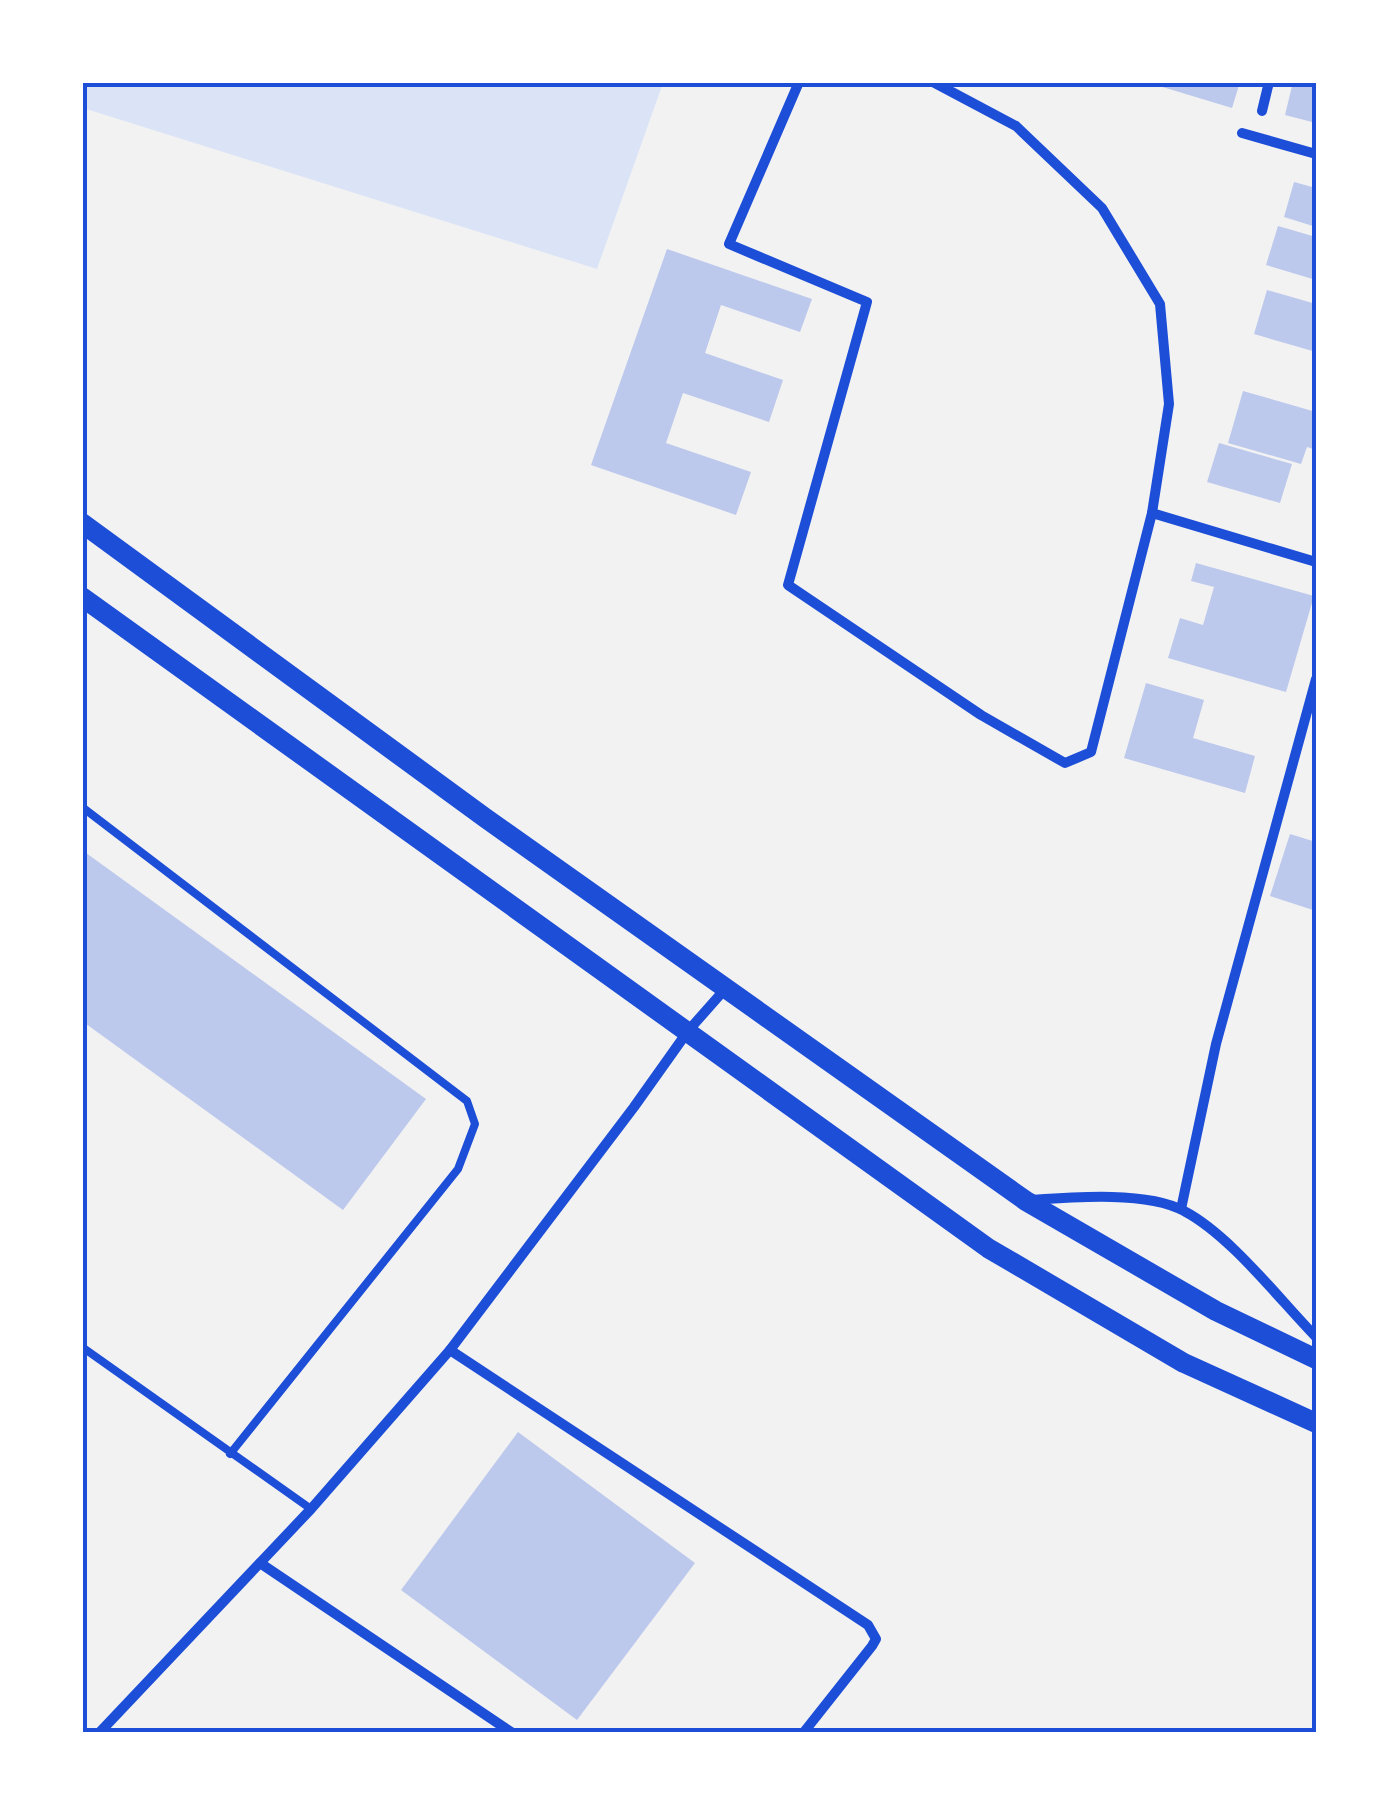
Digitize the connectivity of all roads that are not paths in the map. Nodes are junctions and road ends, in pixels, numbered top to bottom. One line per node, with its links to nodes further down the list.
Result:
1 (799, 82): 7 (street)
2 (933, 82): 7 (street)
3 (1269, 82): 4 (street)
4 (1262, 111)
5 (1242, 134): 6 (street)
6 (1316, 154)
7 (1152, 513): 9 (street)
8 (82, 524): 13 (main road)
9 (1316, 562)
10 (82, 597): 14 (main road)
11 (1316, 679): 16 (street)
12 (82, 807): 22 (lane)
13 (726, 988): 14 (street); 15 (main road)
14 (688, 1031): 19 (street); 21 (main road)
15 (1026, 1200): 16 (street); 20 (main road)
16 (1182, 1209): 17 (street)
17 (1316, 1337)
18 (82, 1347): 22 (lane)
19 (450, 1350): 23 (street); 27 (street)
20 (1316, 1359)
21 (1316, 1423)
22 (230, 1454): 23 (lane)
23 (311, 1509): 24 (street)
24 (260, 1563): 25 (street); 26 (street)
25 (100, 1732)
26 (511, 1732)
27 (804, 1732)

